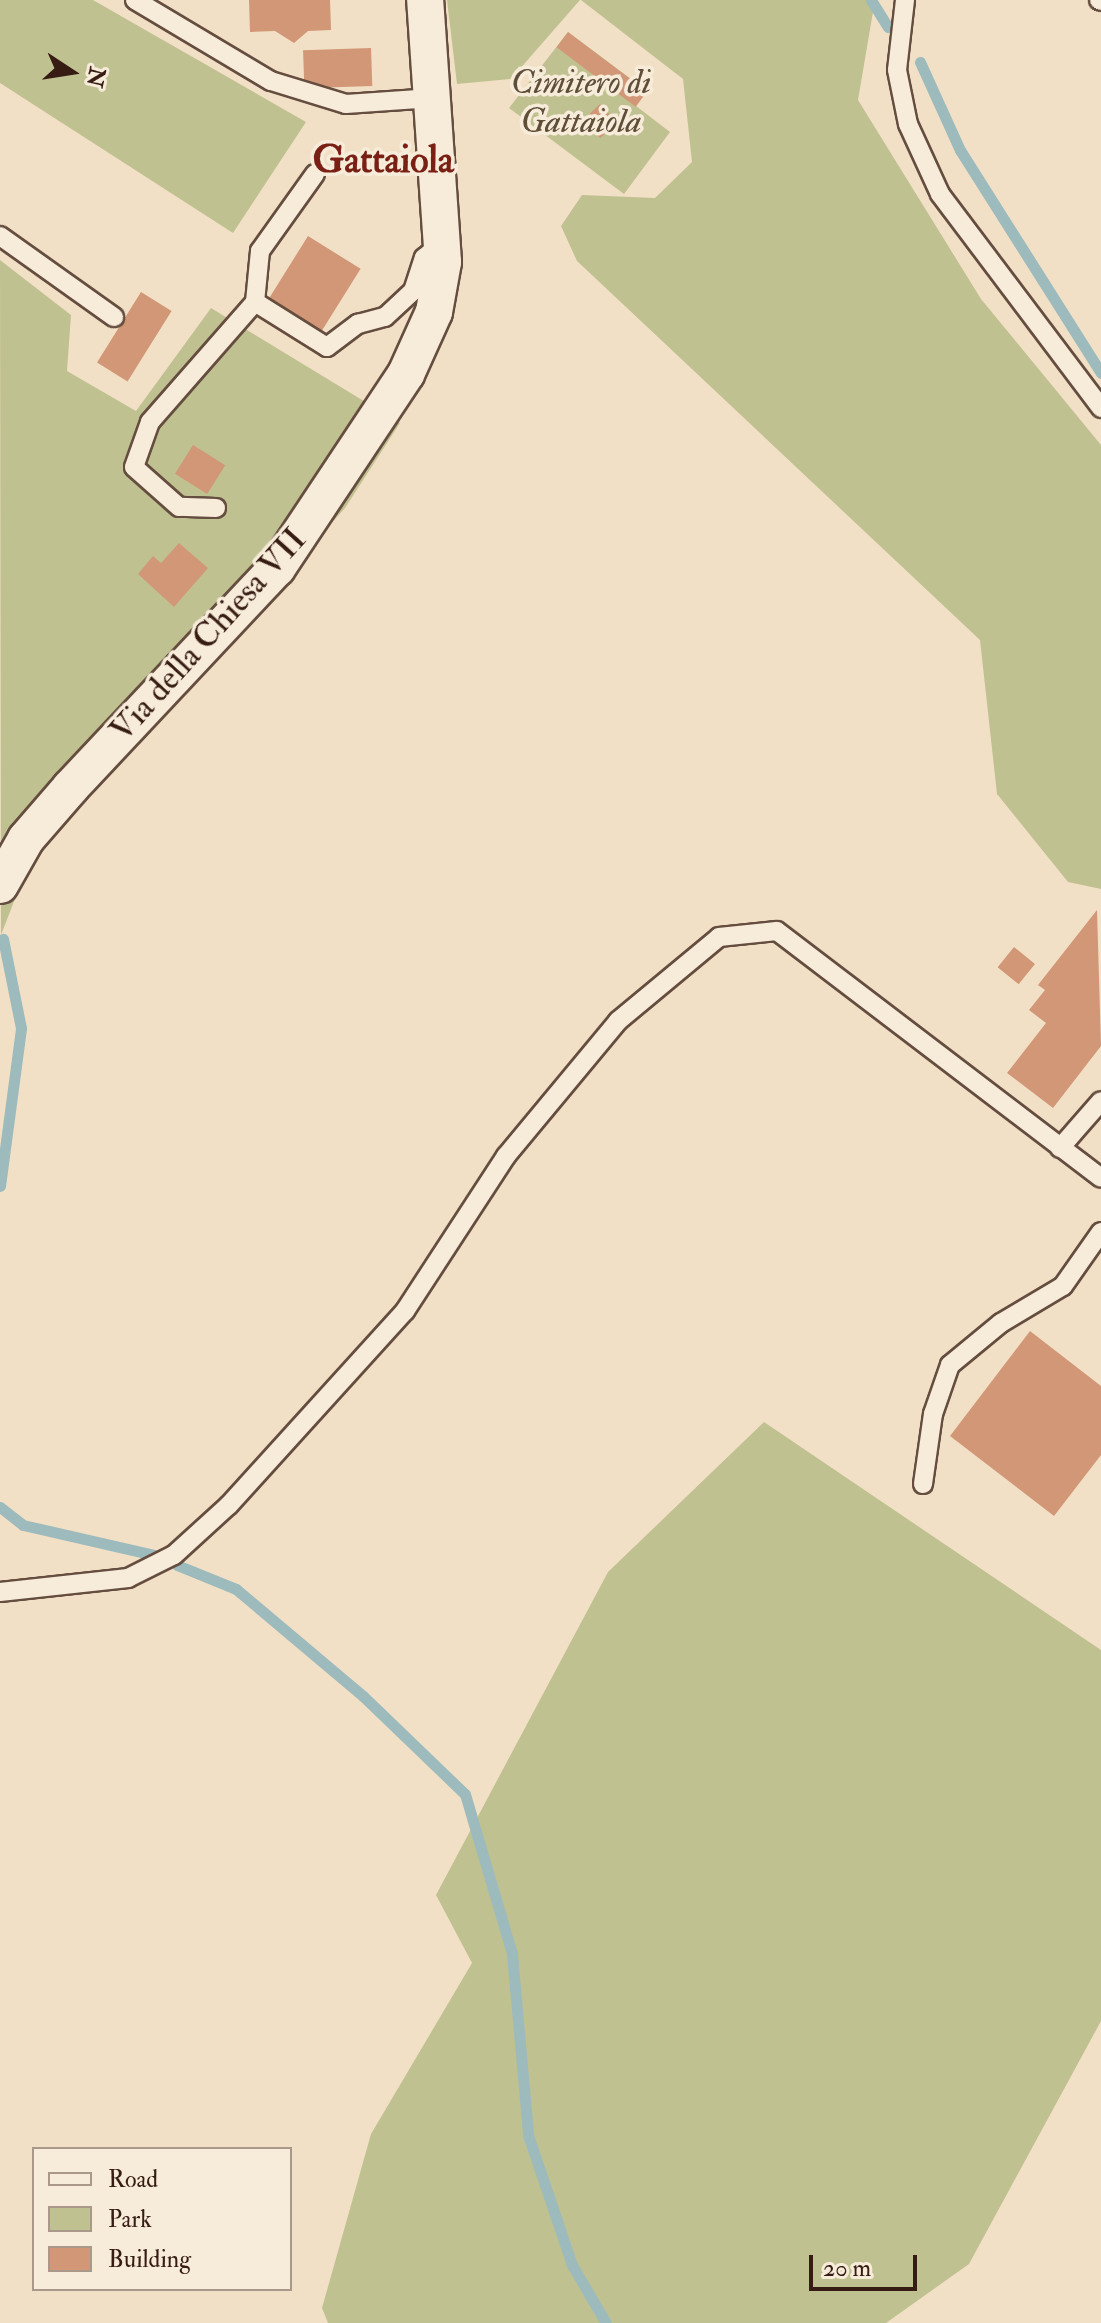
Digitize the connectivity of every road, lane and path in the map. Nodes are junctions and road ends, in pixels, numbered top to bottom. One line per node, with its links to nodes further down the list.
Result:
1 (135, 0): 4 (lane)
2 (425, 0): 4 (street, Via della Chiesa VII)
3 (905, 0): 10 (lane)
4 (433, 98): 7 (street, Via della Chiesa VII)
5 (315, 174): 8 (lane)
6 (0, 236): 9 (lane)
7 (443, 242): 8 (lane); 12 (street, Via della Chiesa VII)
8 (255, 302): 11 (lane)
9 (114, 317)
10 (1101, 408)
11 (216, 508)
12 (0, 885)
13 (1101, 1101): 14 (lane)
14 (1060, 1148): 15 (lane); 18 (lane)
15 (1101, 1178)
16 (1101, 1232): 17 (lane)
17 (923, 1484)
18 (0, 1592)

